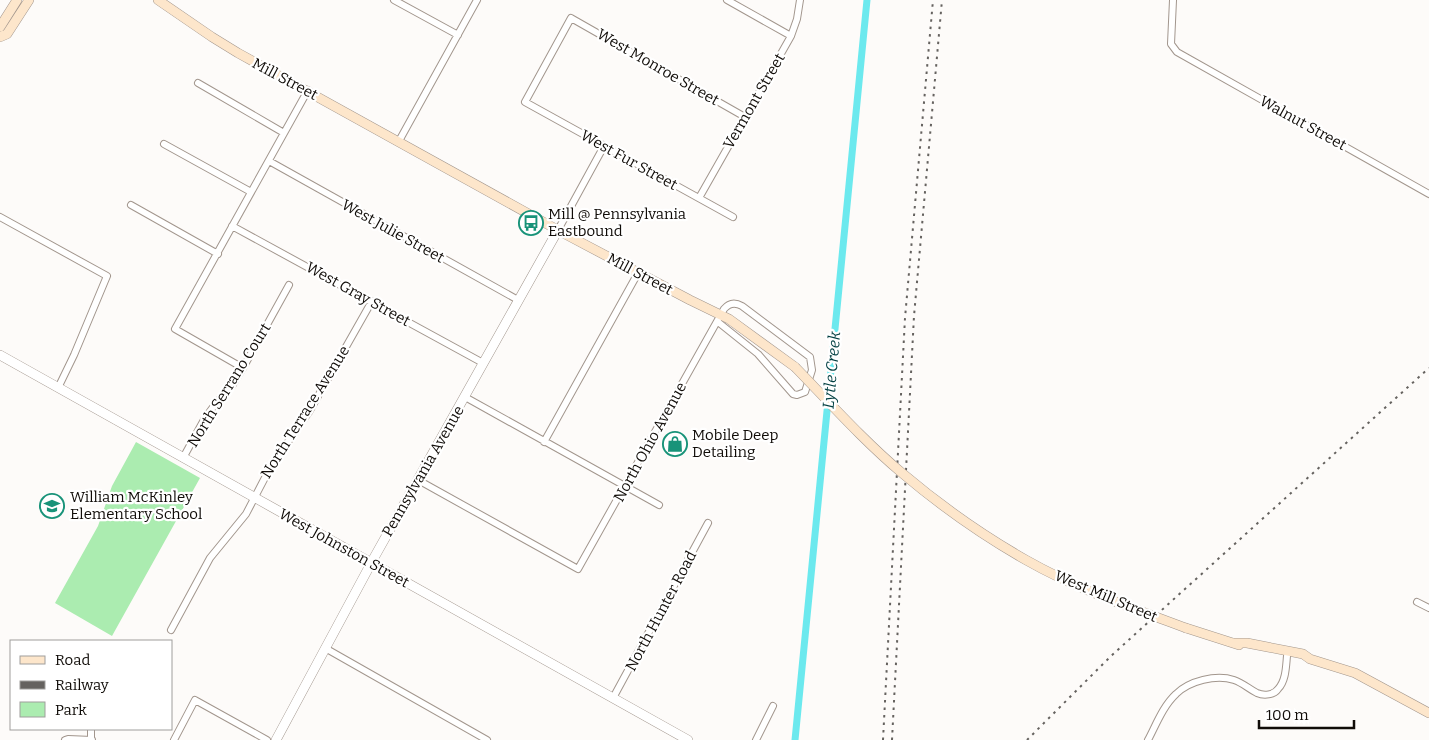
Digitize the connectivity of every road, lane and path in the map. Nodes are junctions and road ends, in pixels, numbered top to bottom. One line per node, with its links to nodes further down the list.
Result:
1 (18, 0): 10 (main road)
2 (29, 0): 13 (main road)
3 (158, 0): 15 (main road, Mill Street)
4 (394, 0): 11 (street)
5 (477, 0): 11 (street)
6 (726, 0): 12 (street)
7 (800, 0): 12 (street, Vermont Street)
8 (1173, 0): 23 (street, Walnut Street)
9 (571, 18): 16 (street, West Monroe Street); 20 (street, West Fur Street)
10 (0, 27)
11 (458, 35): 18 (street)
12 (791, 36): 16 (street, Vermont Street)
13 (0, 38)
14 (198, 83): 17 (street)
15 (308, 90): 17 (street); 18 (main road, Mill Street)
16 (745, 117): 24 (street, Vermont Street)
17 (284, 133): 21 (street)
18 (399, 141): 29 (main road, Mill Street)
19 (164, 144): 22 (street)
20 (604, 146): 24 (street, West Fur Street); 29 (street)
21 (268, 161): 22 (street); 33 (street, West Julie Street)
22 (251, 192): 28 (street)
23 (1429, 194)
24 (699, 198): 27 (street, West Fur Street)
25 (131, 205): 30 (street)
26 (0, 217): 39 (street)
27 (733, 217)
28 (232, 226): 30 (street); 34 (street, West Gray Street)
29 (558, 230): 31 (main road, Mill Street); 33 (street, Pennsylvania Avenue)
30 (218, 254): 38 (street)
31 (638, 273): 35 (main road, Mill Street); 41 (street)
32 (289, 285): 38 (street, North Serrano Court)
33 (518, 300): 37 (street, Pennsylvania Avenue)
34 (372, 301): 37 (street, West Gray Street); 45 (street, North Terrace Avenue)
35 (720, 318): 35 (street); 44 (street, North Ohio Avenue); 48 (main road, Mill Street, bridge)
36 (0, 356): 39 (street, West Johnston Street)
37 (483, 363): 40 (street, Pennsylvania Avenue)
38 (243, 368): 42 (street, North Serrano Court)
39 (58, 388): 42 (street, West Johnston Street)
40 (465, 397): 41 (street); 43 (street, Pennsylvania Avenue)
41 (544, 442): 44 (street)
42 (183, 458): 45 (street, West Johnston Street)
43 (418, 480): 44 (street, North Ohio Avenue); 49 (street, Pennsylvania Avenue)
44 (625, 486): 46 (street)
45 (254, 497): 49 (street, West Johnston Street); 52 (street, North Terrace Avenue)
46 (659, 505)
47 (708, 523): 57 (street, North Hunter Road)
48 (984, 534): 53 (main road, West Mill Street, bridge)
49 (371, 563): 54 (street, Pennsylvania Avenue); 57 (street, West Johnston Street)
50 (1417, 602): 51 (street)
51 (1429, 608)
52 (172, 630)
53 (1234, 643): 55 (main road, West Mill Street); 56 (main road, West Mill Street)
54 (325, 648): 64 (street, Pennsylvania Avenue); 65 (street)
55 (1288, 656): 56 (main road, West Mill Street); 68 (street)
56 (1310, 659): 59 (main road, West Mill Street)
57 (614, 698): 66 (street, West Johnston Street)
58 (774, 706): 67 (street)
59 (1429, 713)
60 (65, 740): 61 (street)
61 (92, 740)
62 (174, 740): 63 (street)
63 (267, 740)
64 (276, 740)
65 (487, 740)
66 (688, 740)
67 (756, 740)
68 (1148, 740)

